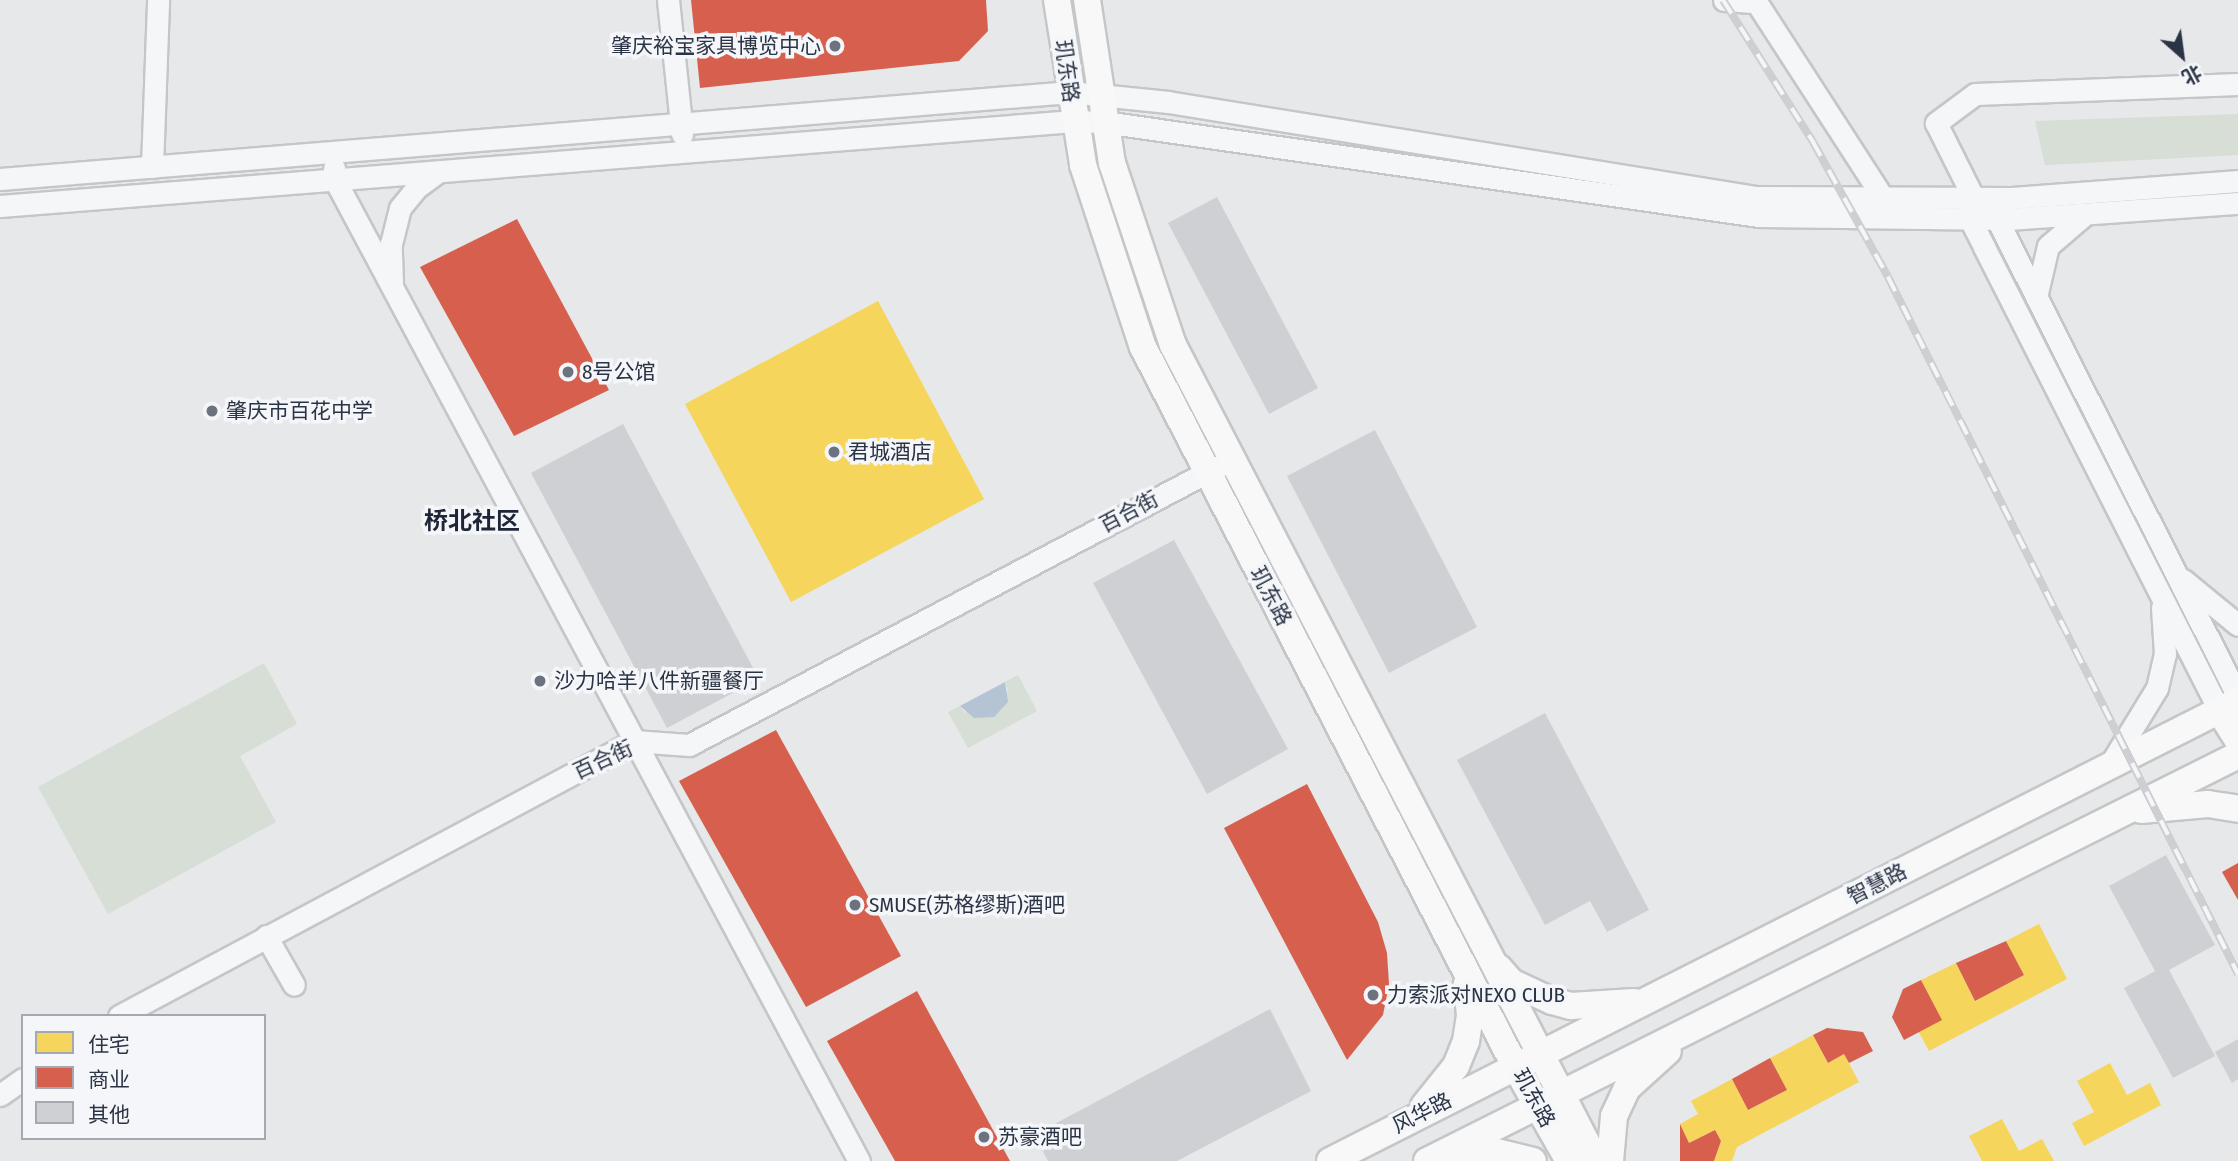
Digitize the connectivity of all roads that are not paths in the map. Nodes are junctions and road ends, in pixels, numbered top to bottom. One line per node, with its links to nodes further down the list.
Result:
1 (158, 0): 15 (street)
2 (668, 0): 11 (street)
3 (1057, 0): 8 (main road, 玑东路)
4 (1087, 0): 9 (main road, 玑东路)
5 (1724, 0): 6 (street)
6 (1755, 1): 21 (street)
7 (2238, 84): 20 (street)
8 (1070, 92): 9 (street); 10 (main road, 玑东路); 11 (street)
9 (1100, 94): 12 (main road, 玑东路); 21 (street)
10 (1074, 121): 12 (street); 14 (street); 31 (main road, 玑东路)
11 (681, 122): 13 (street); 14 (street)
12 (1104, 122): 25 (street); 30 (main road, 玑东路)
13 (332, 152): 15 (street); 18 (street)
14 (684, 152): 16 (street)
15 (152, 167): 17 (street)
16 (439, 172): 18 (street); 28 (street)
17 (0, 179)
18 (335, 180): 23 (street); 28 (street)
19 (2238, 181): 20 (street)
20 (1973, 197): 21 (street); 26 (street); 27 (street)
21 (1883, 198): 25 (street)
22 (2238, 203): 24 (street)
23 (0, 206)
24 (2086, 214): 27 (street); 29 (street)
25 (1896, 218): 26 (street)
26 (1970, 219): 27 (street); 33 (street)
27 (1997, 219): 29 (street)
28 (393, 288): 36 (street)
29 (2036, 297): 32 (street)
30 (1230, 460): 31 (street, 百合街); 43 (main road, 玑东路)
31 (1206, 472): 36 (street, 百合街); 44 (main road, 玑东路)
32 (2179, 576): 34 (street); 35 (street)
33 (2160, 591): 35 (street); 39 (street)
34 (2238, 625)
35 (2232, 702): 37 (main road); 39 (main road, 智慧路)
36 (634, 741): 42 (street, 百合街); 56 (street)
37 (2238, 741)
38 (2238, 755): 41 (main road)
39 (2111, 763): 46 (main road, 智慧路)
40 (2238, 809): 41 (main road)
41 (2118, 813): 48 (main road)
42 (266, 936): 45 (street); 47 (street, 百合街)
43 (1482, 947): 46 (main road); 49 (main road, 玑东路)
44 (1466, 970): 49 (main road, 玑东路); 53 (main road)
45 (294, 985)
46 (1651, 1000): 49 (main road, 智慧路)
47 (123, 1014)
48 (1689, 1032): 52 (main road); 61 (main road)
49 (1527, 1061): 52 (main road, 玑东路); 53 (main road, 风华路)
50 (21, 1080): 51 (street)
51 (0, 1094)
52 (1549, 1100): 55 (main road); 59 (main road, 玑东路); 60 (main road, 玑东路)
53 (1413, 1118): 54 (main road, 风华路)
54 (1357, 1155): 57 (main road, 风华路)
55 (1432, 1158): 58 (main road)
56 (859, 1161)
57 (1330, 1161)
58 (1533, 1161)
59 (1569, 1161)
60 (1596, 1161)
61 (1610, 1161)

